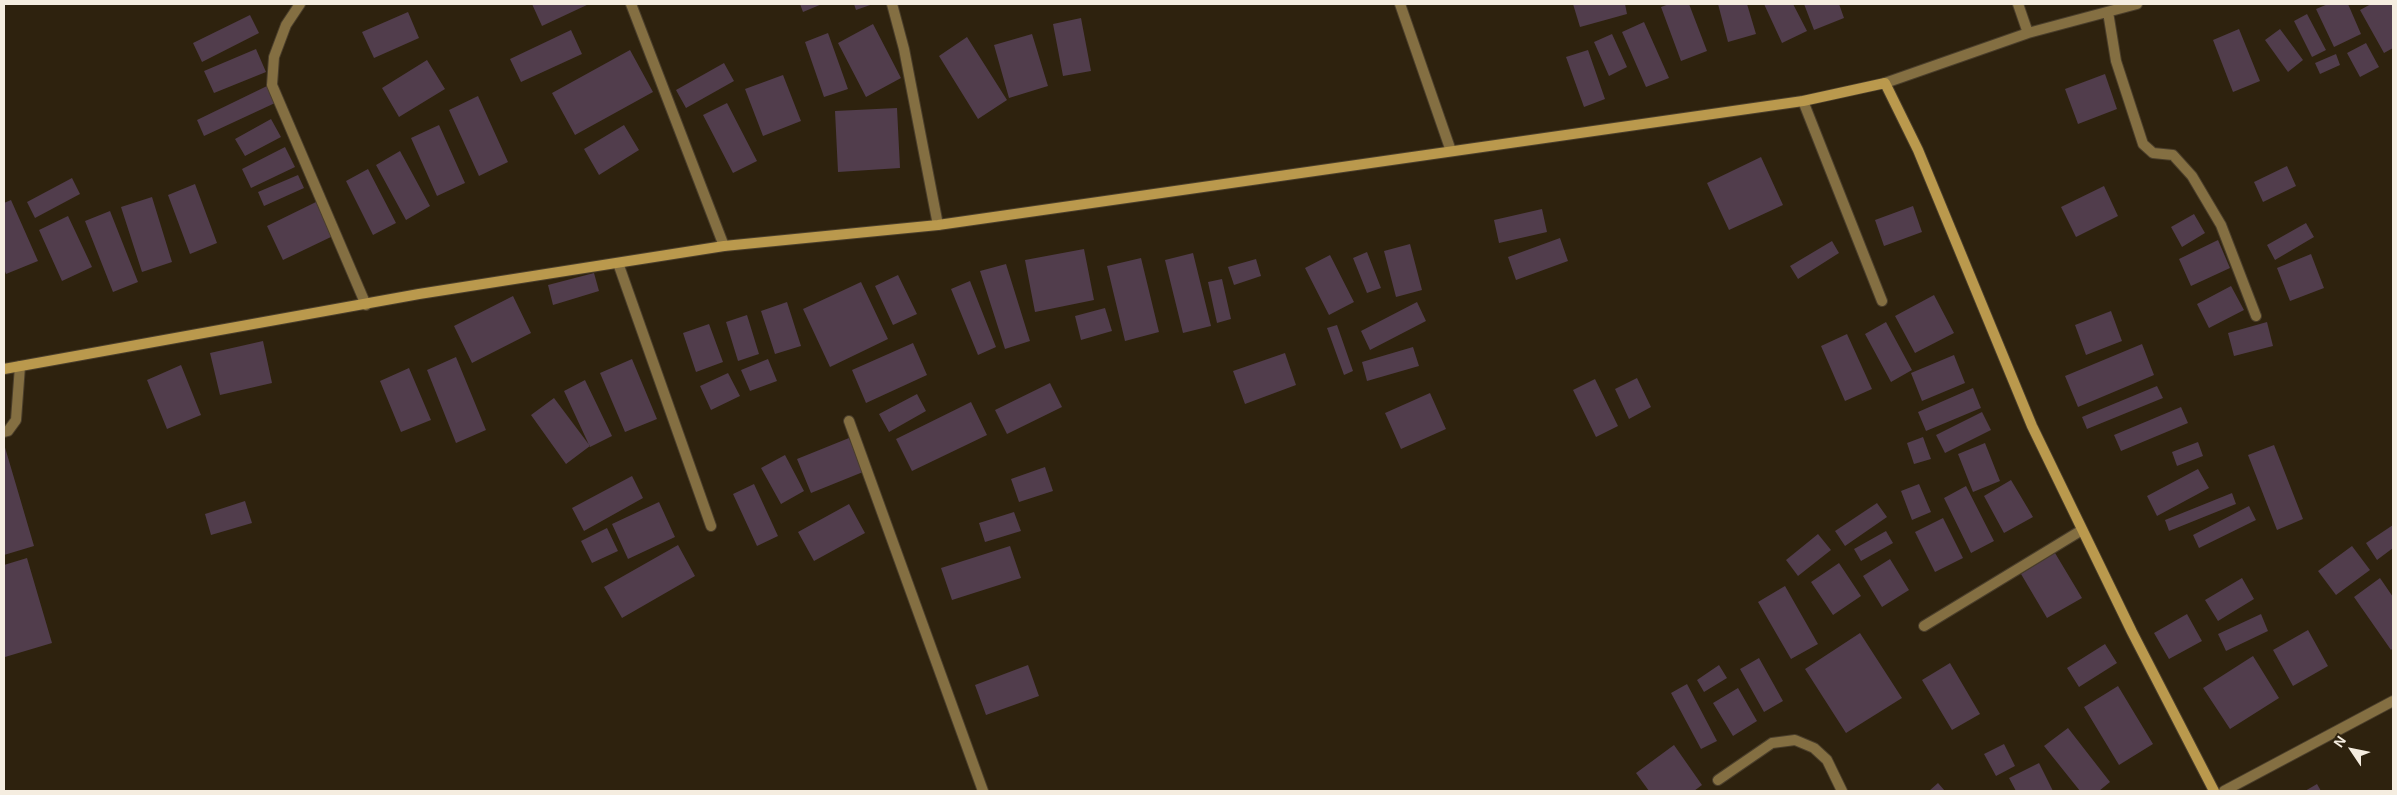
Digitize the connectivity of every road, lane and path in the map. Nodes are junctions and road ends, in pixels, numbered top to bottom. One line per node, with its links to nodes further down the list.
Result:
1 (300, 4): 16 (street)
2 (631, 4): 13 (street)
3 (892, 4): 12 (street)
4 (1400, 4): 11 (street)
5 (2018, 4): 8 (street)
6 (2137, 4): 7 (street)
7 (2108, 12): 8 (street); 17 (street)
8 (2028, 33): 9 (street)
9 (1885, 83): 10 (street); 23 (street)
10 (1803, 101): 11 (street); 15 (street)
11 (1452, 151): 12 (street)
12 (938, 225): 13 (street)
13 (724, 246): 14 (street)
14 (618, 263): 16 (street); 22 (street)
15 (1882, 301)
16 (366, 305): 18 (street)
17 (2256, 316)
18 (20, 366): 19 (street); 21 (street)
19 (4, 369)
20 (849, 421): 27 (street)
21 (4, 432)
22 (710, 526)
23 (2082, 530): 24 (street); 29 (street)
24 (1924, 626)
25 (2393, 700): 30 (street)
26 (1718, 780): 28 (street)
27 (983, 791)
28 (1842, 791)
29 (2214, 791)
30 (2224, 791)

